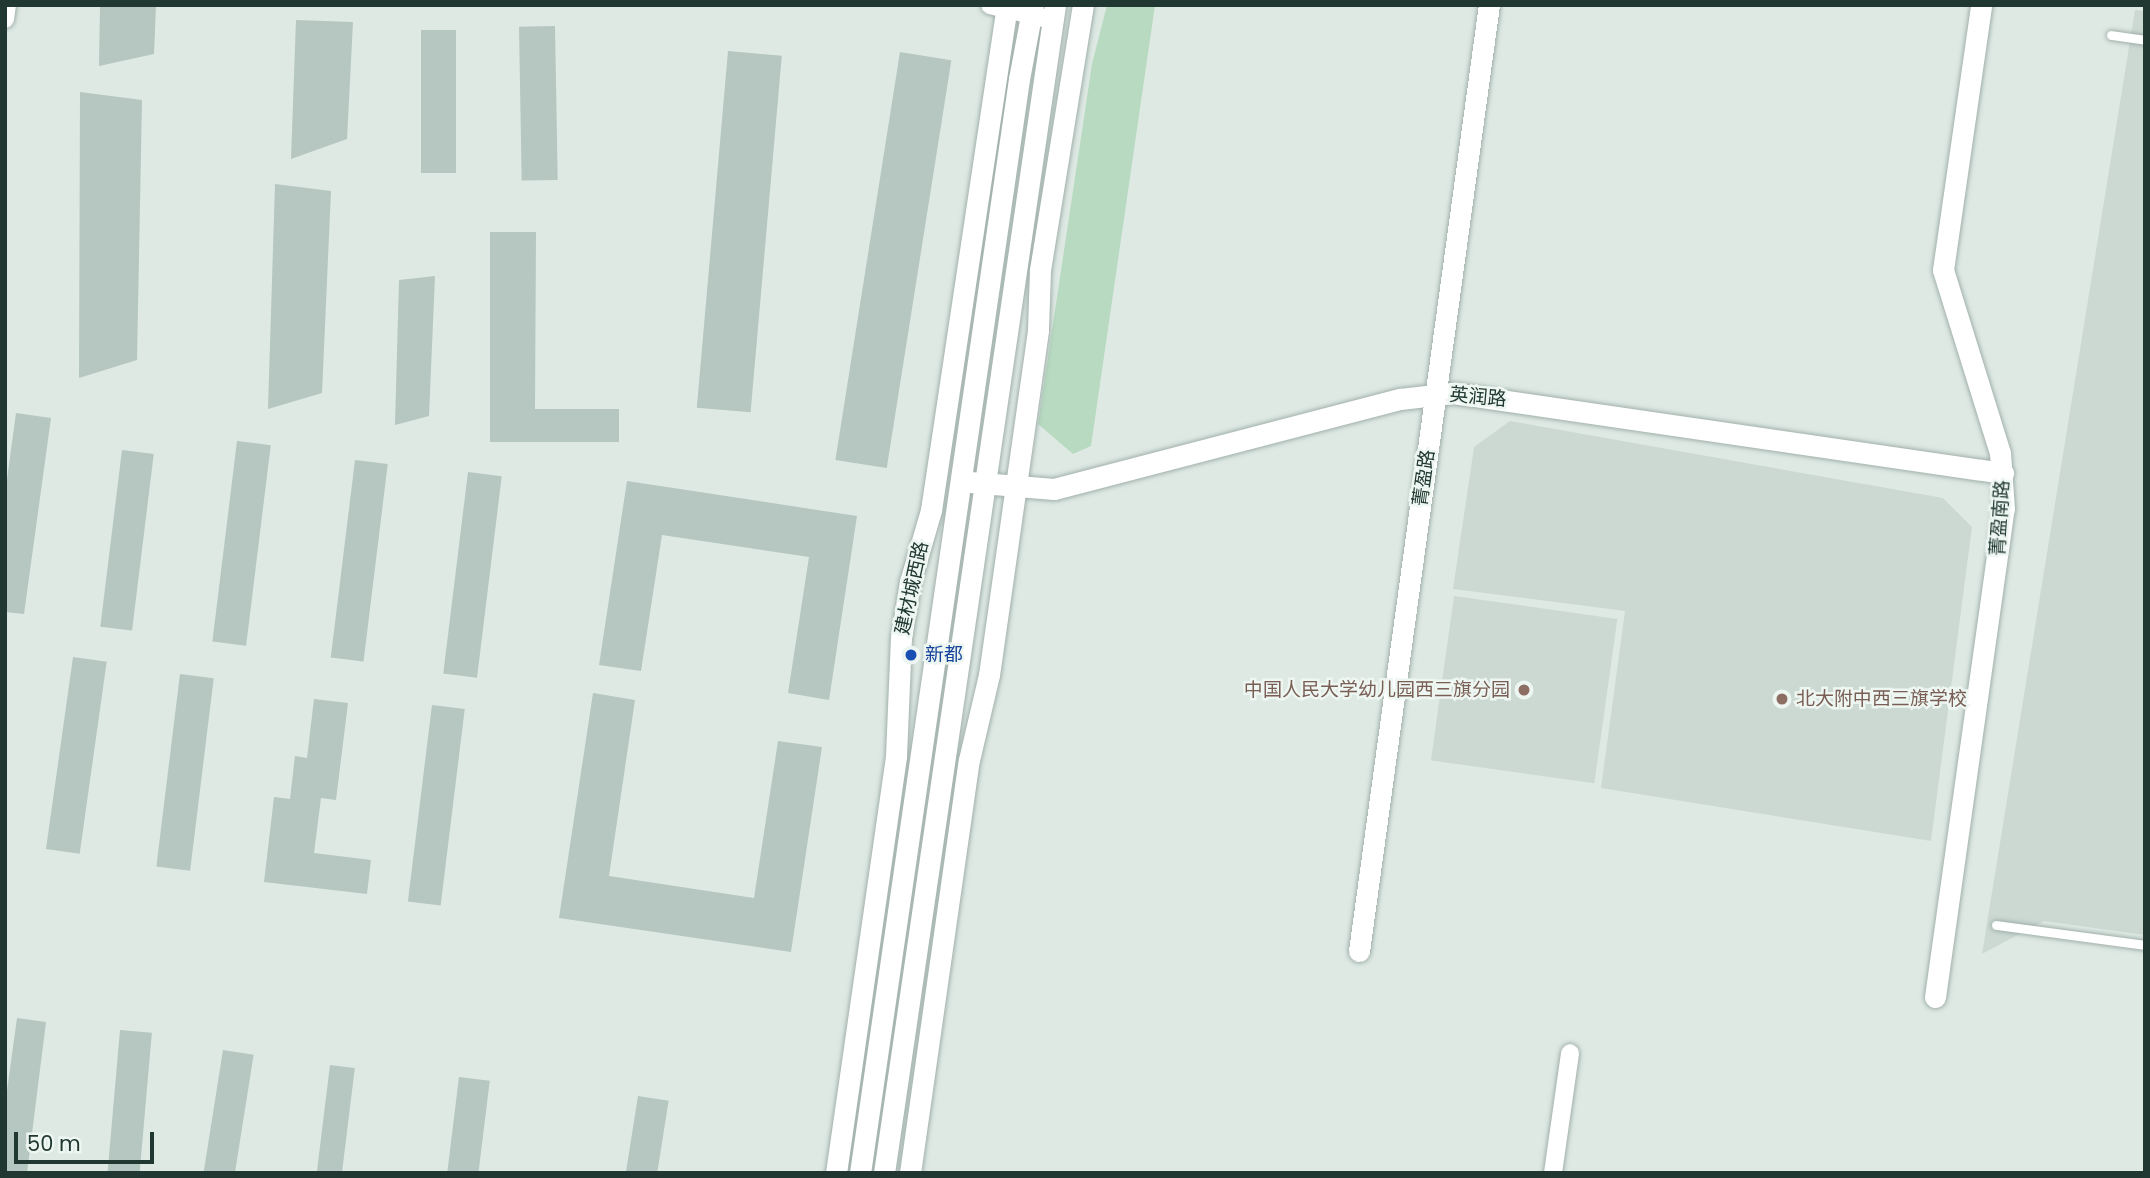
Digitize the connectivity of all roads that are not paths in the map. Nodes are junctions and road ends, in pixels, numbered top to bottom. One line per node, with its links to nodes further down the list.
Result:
1 (7, 5): 7 (street)
2 (1083, 5): 14 (street)
3 (1489, 5): 10 (street, 菁盈路)
4 (1981, 5): 11 (street, 菁盈南路)
5 (1001, 6): 6 (street); 20 (street, 建材城西路)
6 (1042, 11): 12 (street, 建材城西路); 13 (street)
7 (5, 19)
8 (2111, 35): 9 (lane)
9 (2145, 40)
10 (1436, 394): 11 (street, 英润路); 14 (street, 英润路); 17 (street, 菁盈路)
11 (2003, 473): 18 (street, 菁盈南路)
12 (960, 481): 13 (street, 英润路); 21 (street, 建材城西路)
13 (983, 484): 14 (street, 英润路); 22 (street)
14 (1015, 488): 23 (street)
15 (1996, 925): 16 (lane)
16 (2145, 945)
17 (1359, 951)
18 (1935, 997)
19 (1570, 1053): 24 (street)
20 (836, 1173)
21 (860, 1173)
22 (884, 1173)
23 (910, 1173)
24 (1553, 1173)

